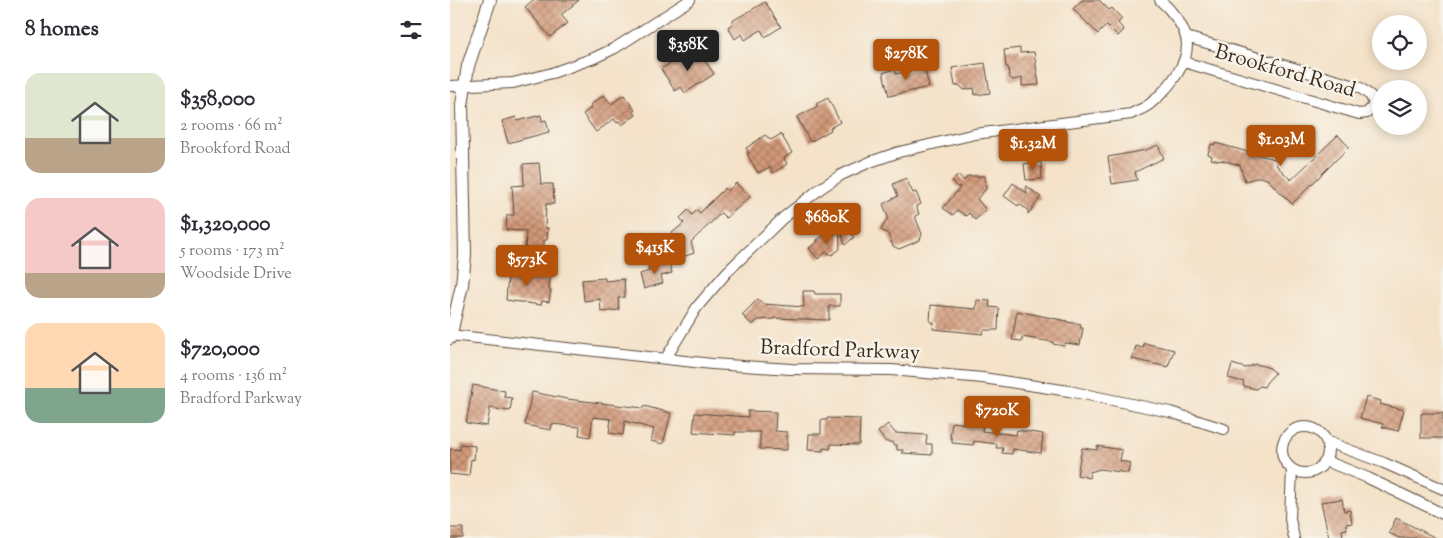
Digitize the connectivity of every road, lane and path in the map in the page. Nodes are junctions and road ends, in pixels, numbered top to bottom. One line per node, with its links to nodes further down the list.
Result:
1 (490, 0): 7 (street)
2 (690, 0): 7 (street)
3 (1160, 0): 4 (street)
4 (1186, 37): 5 (street, Brookford Road); 5 (street, Brookford Road)
5 (1184, 62): 9 (street)
6 (450, 86): 7 (street)
7 (464, 86): 8 (street)
8 (450, 336): 9 (street, Bradford Parkway)
9 (666, 358): 10 (street, Bradford Parkway)
10 (1224, 429)
11 (1328, 442): 12 (street); 13 (street); 14 (street)
12 (1326, 462): 13 (street); 15 (street)
13 (1292, 469): 16 (street)
14 (1443, 489)
15 (1443, 514)
16 (1294, 538)

